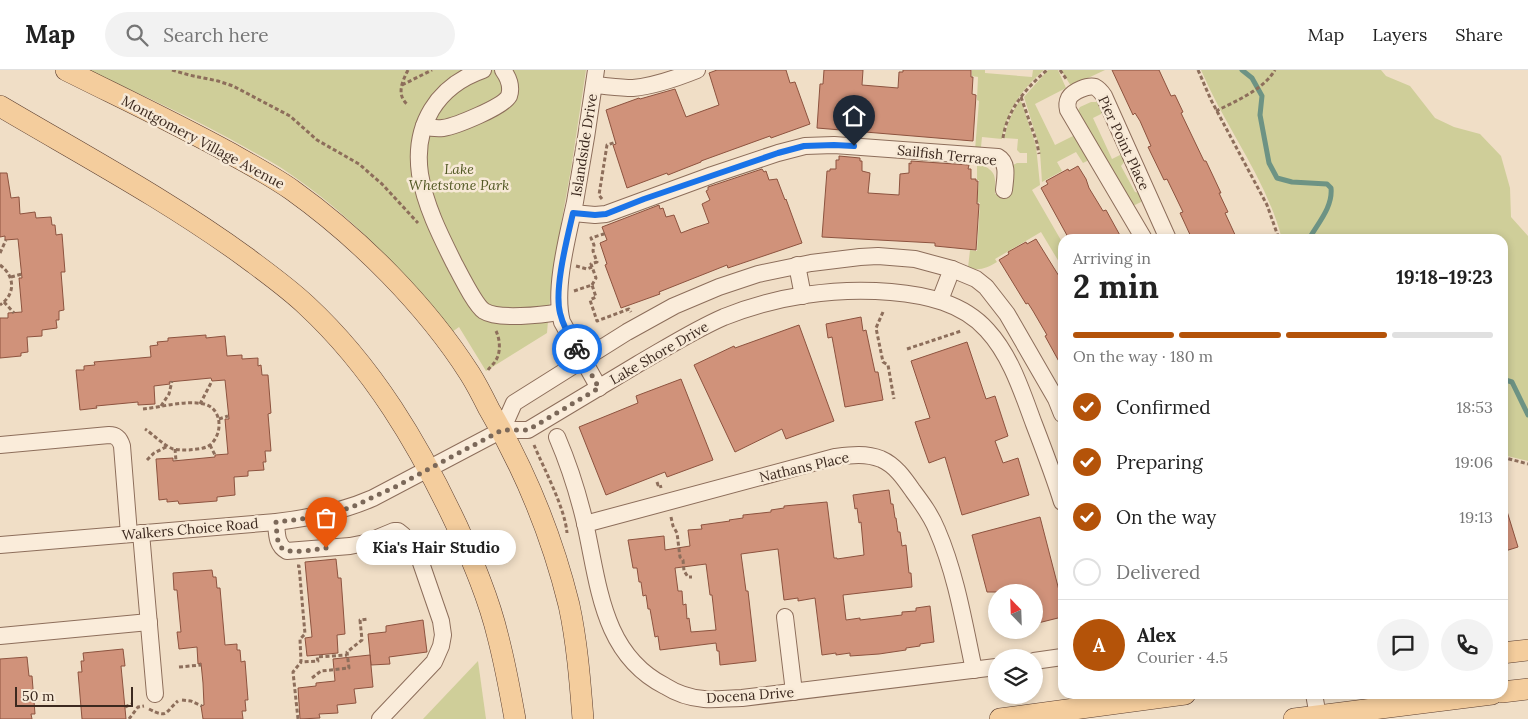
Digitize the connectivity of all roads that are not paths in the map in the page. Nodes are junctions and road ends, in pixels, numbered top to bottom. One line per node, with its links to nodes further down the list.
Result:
1 (66, 70): 22 (main road, Montgomery Village Avenue)
2 (483, 70): 7 (street)
3 (503, 70): 7 (street)
4 (697, 70): 5 (street)
5 (595, 77): 10 (street, Islandside Drive)
6 (0, 106): 25 (main road)
7 (424, 126): 18 (street)
8 (1004, 190): 10 (street, Sailfish Terrace)
9 (1151, 203): 11 (street); 11 (street, Pier Point Place); 13 (street, Pier Point Place)
10 (573, 213): 18 (street, Islandside Drive)
11 (1130, 214): 12 (street, Pier Point Place)
12 (1141, 234)
13 (1166, 234)
14 (798, 265): 15 (street); 16 (street); 19 (street)
15 (952, 269): 17 (street); 21 (street)
16 (803, 296): 17 (street, Lake Shore Drive); 20 (street, Lake Shore Drive)
17 (940, 300): 26 (street, Lake Shore Drive)
18 (560, 312): 19 (street, Islandside Drive)
19 (583, 360): 20 (street, Islandside Drive); 22 (street)
20 (599, 388): 22 (street, Lake Shore Drive)
21 (1058, 404)
22 (502, 430): 25 (street, Walkers Choice Road); 50 (main road, Montgomery Village Avenue)
23 (557, 437): 28 (street, Docena Drive)
24 (0, 445): 29 (street)
25 (429, 469): 27 (street, Walkers Choice Road); 49 (main road)
26 (1058, 491)
27 (276, 522): 29 (street, Walkers Choice Road); 48 (street)
28 (586, 524): 39 (street, Nathans Place); 42 (street, Docena Drive)
29 (135, 534): 30 (street, Walkers Choice Road); 32 (street)
30 (0, 545)
31 (785, 616): 42 (street)
32 (149, 622): 33 (street); 43 (street)
33 (0, 636)
34 (1528, 650): 35 (main road)
35 (1508, 652)
36 (1058, 658): 37 (street)
37 (1043, 660)
38 (988, 667): 39 (street, Docena Drive)
39 (974, 670): 42 (street, Docena Drive)
40 (1528, 689): 41 (main road)
41 (1508, 691)
42 (794, 692)
43 (155, 694)
44 (1147, 699): 51 (main road)
45 (1315, 699): 47 (street)
46 (1452, 699): 47 (main road)
47 (1318, 716): 52 (main road)
48 (380, 719)
49 (515, 719)
50 (583, 719)
51 (1000, 719)
52 (1294, 719)

